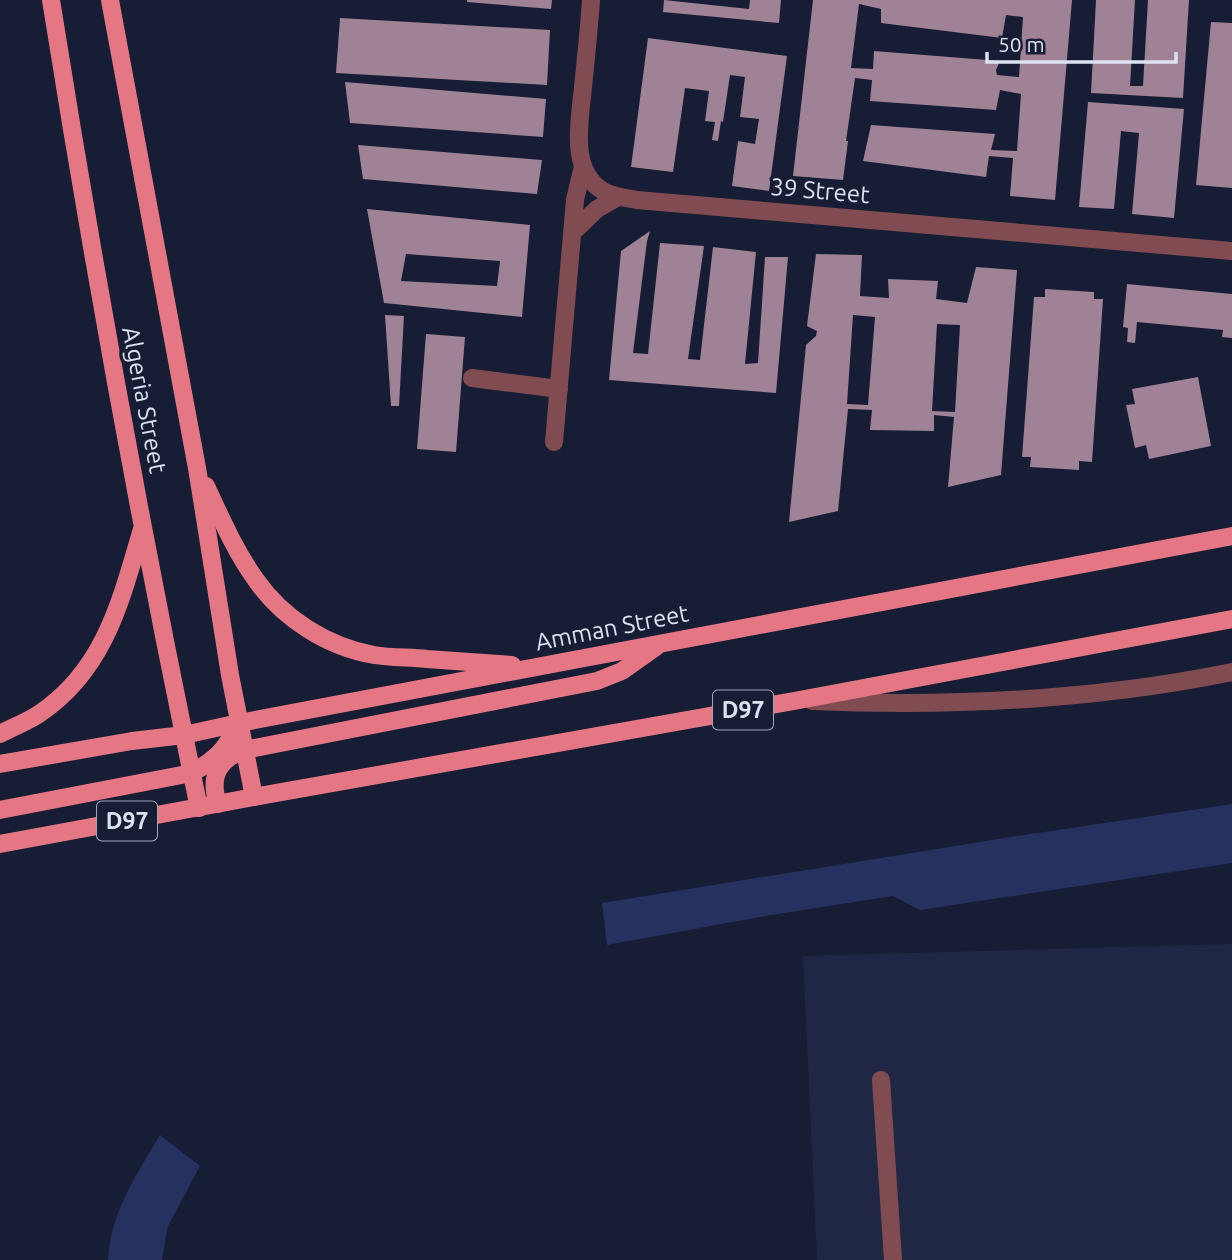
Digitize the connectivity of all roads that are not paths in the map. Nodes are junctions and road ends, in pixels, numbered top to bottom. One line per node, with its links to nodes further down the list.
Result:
1 (51, 0): 12 (main road, Algeria Street)
2 (110, 0): 11 (main road, Algeria Street)
3 (592, 0): 4 (street)
4 (583, 166): 5 (street); 6 (street)
5 (618, 197): 6 (street); 7 (street, 39 Street)
6 (573, 232): 9 (street)
7 (1232, 251)
8 (472, 379): 9 (street)
9 (559, 389): 10 (street)
10 (554, 442)
11 (197, 468): 16 (main road); 19 (main road, Algeria Street)
12 (143, 526): 20 (main road); 21 (main road, Algeria Street)
13 (1232, 536): 15 (main road, Amman Street)
14 (1232, 619): 18 (main road, D97)
15 (662, 643): 16 (main road, Amman Street); 22 (main road)
16 (537, 667): 19 (main road, Amman Street)
17 (1232, 673): 18 (street)
18 (794, 701): 25 (main road, D97)
19 (239, 723): 21 (main road, Amman Street); 22 (main road, Algeria Street); 24 (main road)
20 (0, 734)
21 (184, 735): 23 (main road, Amman Street); 24 (main road, Algeria Street)
22 (244, 750): 25 (main road, Algeria Street); 26 (main road)
23 (0, 764)
24 (192, 773): 27 (main road, Algeria Street); 28 (main road)
25 (254, 797): 26 (main road, D97)
26 (218, 804): 27 (main road, D97)
27 (199, 808): 29 (main road, D97)
28 (0, 810)
29 (0, 844)
30 (881, 1080): 31 (street)
31 (893, 1260)

